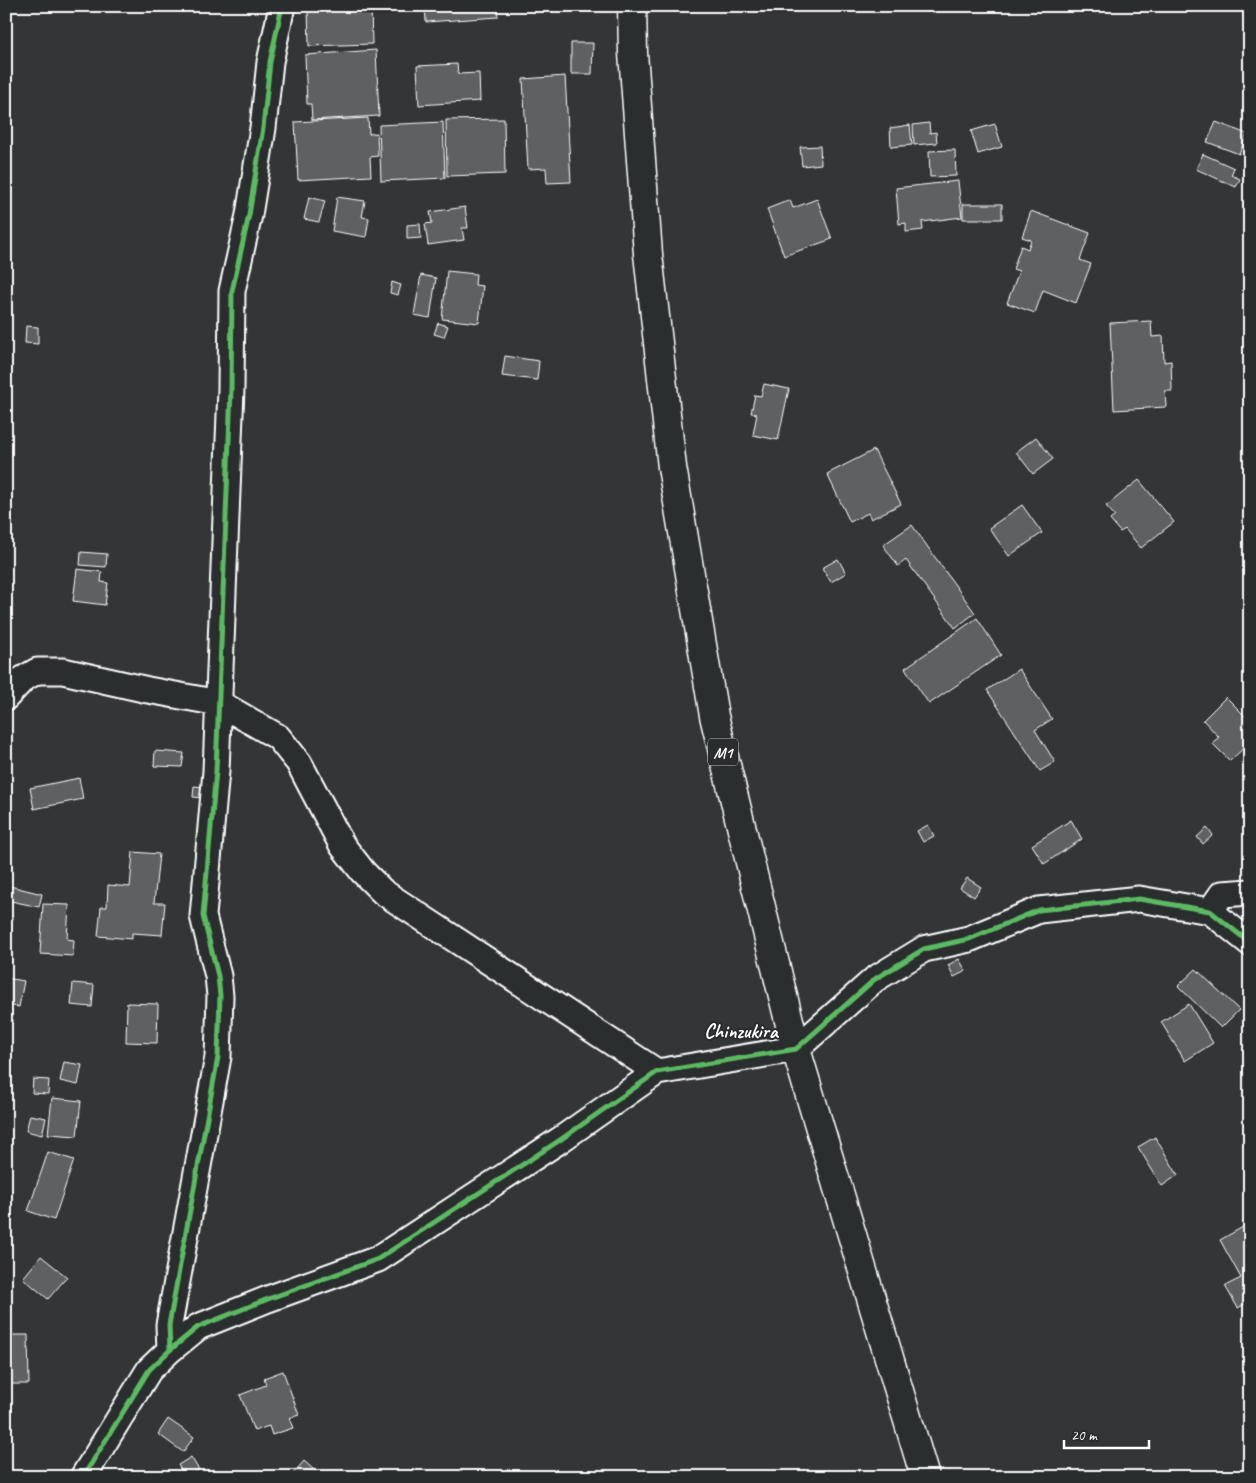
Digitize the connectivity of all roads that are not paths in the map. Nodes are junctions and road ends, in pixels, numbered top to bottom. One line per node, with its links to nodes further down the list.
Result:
1 (282, 6): 4 (street)
2 (632, 6): 8 (highway, M1)
3 (6, 697): 4 (street)
4 (219, 703): 9 (street); 10 (street)
5 (1250, 892): 6 (street)
6 (1210, 911): 7 (street); 8 (street)
7 (1250, 943)
8 (796, 1049): 9 (street); 12 (highway, M1)
9 (657, 1072): 10 (street)
10 (170, 1350): 11 (street)
11 (83, 1477)
12 (925, 1477)

